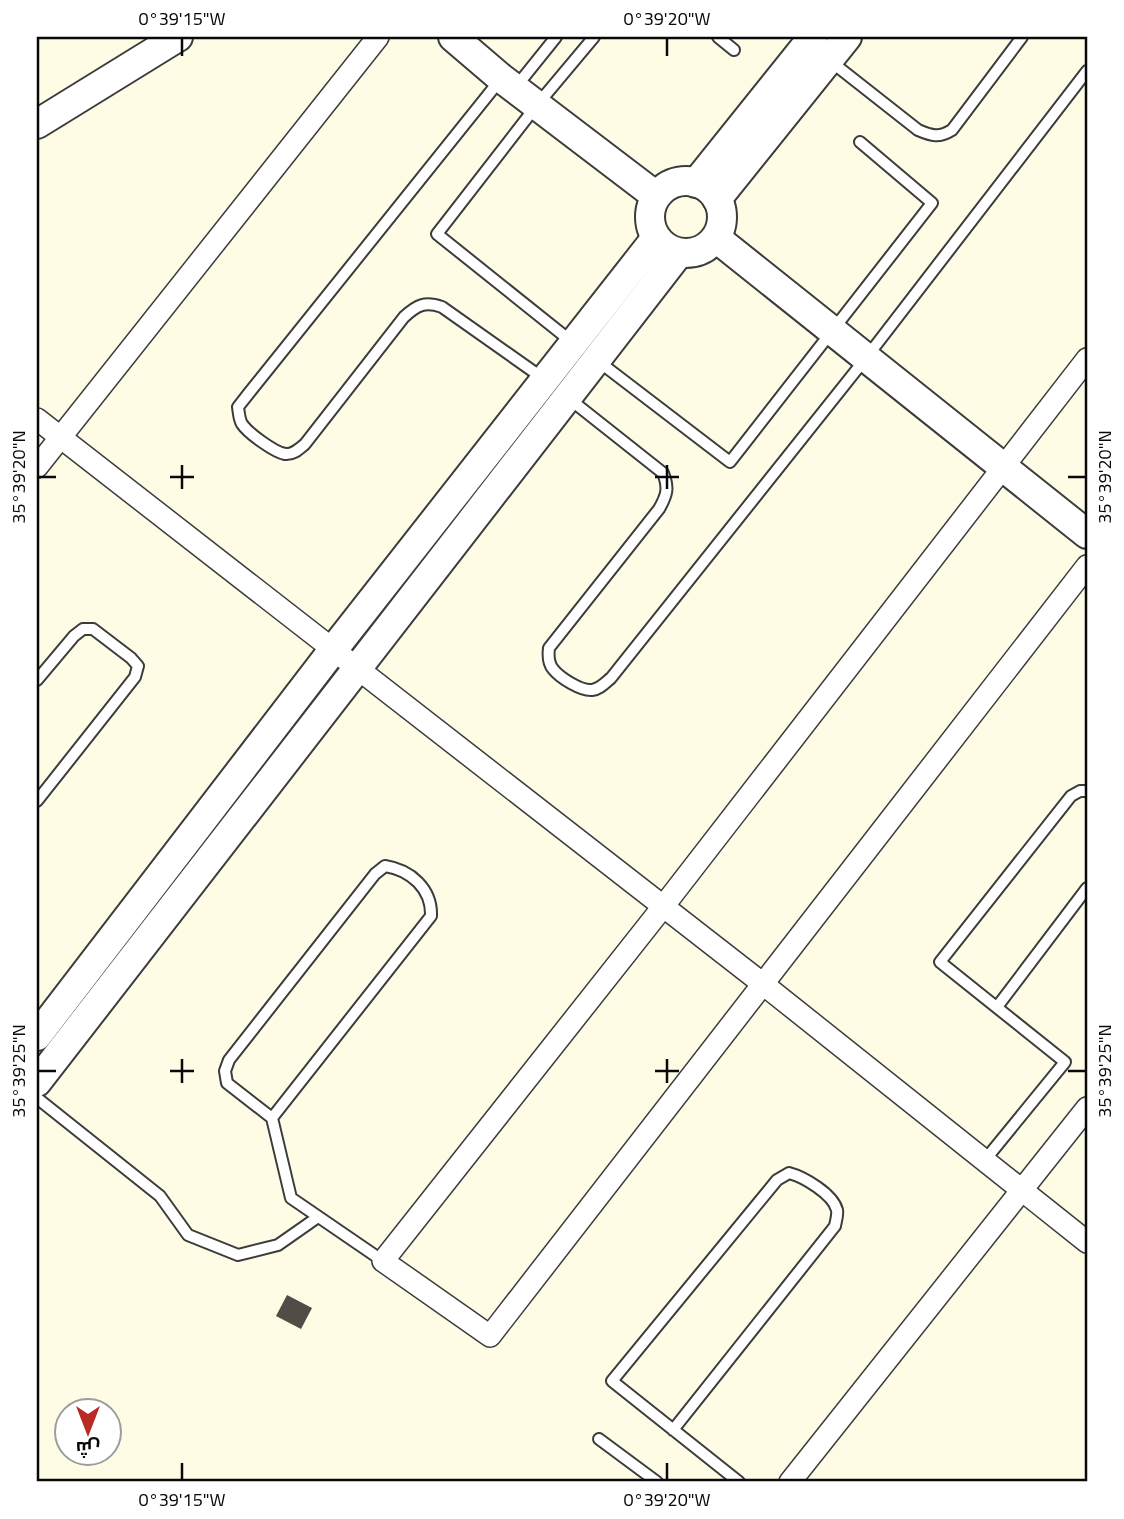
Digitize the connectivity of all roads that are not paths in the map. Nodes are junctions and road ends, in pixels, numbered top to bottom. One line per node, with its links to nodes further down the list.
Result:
1 (178, 37): 13 (street)
2 (378, 37): 27 (street)
3 (453, 37): 12 (street)
4 (556, 37): 12 (lane)
5 (594, 37): 12 (lane)
6 (718, 37): 10 (lane)
7 (847, 37): 9 (street)
8 (1022, 37): 9 (lane)
9 (813, 44): 15 (street)
10 (734, 50)
11 (1087, 71): 21 (lane)
12 (518, 91): 16 (street); 20 (lane); 24 (lane)
13 (37, 124)
14 (860, 142): 19 (lane)
15 (707, 191): 16 (street); 17 (street)
16 (656, 196): 18 (street)
17 (716, 238): 18 (street); 19 (street)
18 (668, 245): 20 (street); 23 (street)
19 (832, 332): 21 (street); 23 (lane)
20 (573, 343): 24 (street)
21 (866, 358): 25 (lane); 29 (street)
22 (1087, 359): 29 (street)
23 (596, 360): 25 (street)
24 (545, 380): 25 (lane); 32 (street)
25 (567, 397): 33 (street)
26 (37, 419): 27 (street)
27 (60, 437): 28 (street); 32 (street)
28 (37, 467)
29 (1002, 468): 30 (street); 38 (street)
30 (1087, 534)
31 (1087, 566): 39 (street)
32 (333, 650): 33 (street); 41 (street)
33 (356, 667): 38 (street); 42 (street)
34 (37, 680): 36 (lane)
35 (1087, 791): 40 (lane)
36 (37, 801)
37 (1087, 888): 40 (lane)
38 (662, 908): 39 (street); 50 (street)
39 (763, 984): 46 (street); 50 (street)
40 (997, 1007): 46 (lane)
41 (37, 1036)
42 (37, 1082)
43 (37, 1098): 48 (lane)
44 (1087, 1108): 47 (street)
45 (272, 1118): 45 (lane); 48 (lane)
46 (985, 1160): 47 (street)
47 (1023, 1190): 49 (street); 55 (street)
48 (318, 1217): 50 (lane)
49 (1087, 1242)
50 (383, 1261)
51 (673, 1430): 51 (lane); 54 (lane)
52 (599, 1439): 53 (lane)
53 (657, 1482)
54 (739, 1482)
55 (790, 1482)

